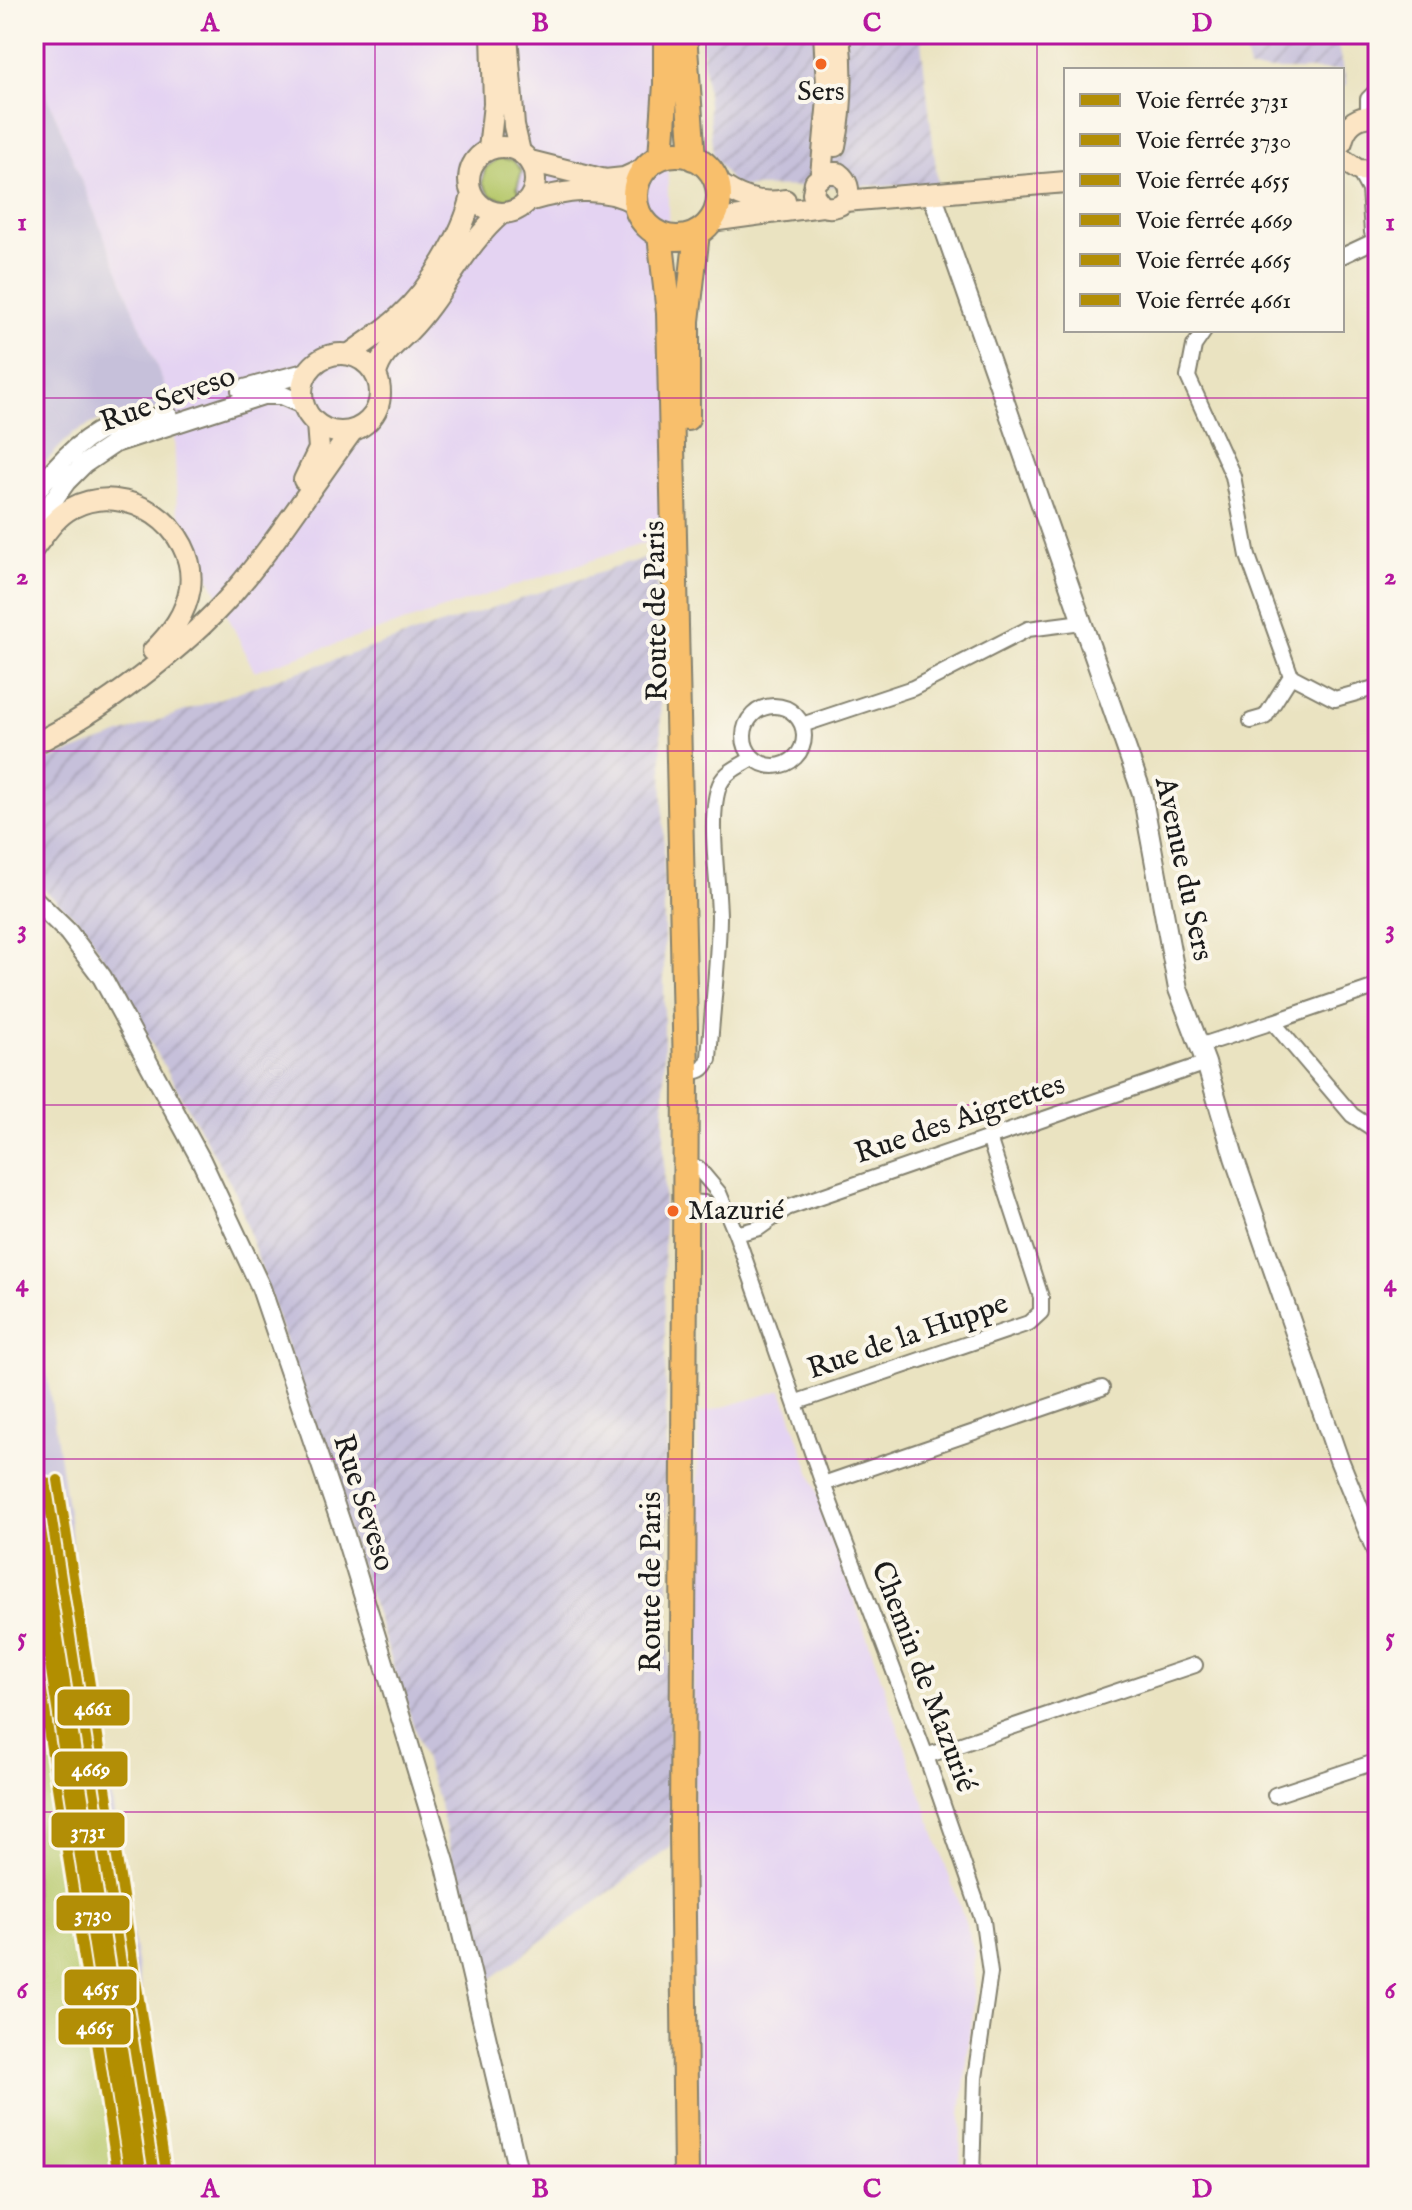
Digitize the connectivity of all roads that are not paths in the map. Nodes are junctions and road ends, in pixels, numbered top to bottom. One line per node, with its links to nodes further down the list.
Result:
1 (492, 34): 8 (main road)
2 (507, 34): 9 (main road)
3 (666, 34): 12 (main road)
4 (684, 34): 10 (main road)
5 (824, 34): 15 (main road)
6 (839, 34): 15 (main road)
7 (1373, 105): 11 (main road)
8 (489, 149): 9 (main road); 17 (main road)
9 (525, 157): 12 (main road); 18 (main road)
10 (693, 158): 12 (main road); 13 (main road)
11 (1354, 158): 23 (street)
12 (653, 162): 19 (main road)
13 (716, 181): 15 (main road); 21 (main road)
14 (1064, 182): 16 (main road)
15 (833, 185): 16 (main road); 21 (main road)
16 (932, 194): 35 (street, Avenue du Sers)
17 (472, 195): 20 (main road); 26 (main road)
18 (528, 201): 19 (main road); 20 (main road)
19 (635, 203): 22 (main road)
20 (502, 213): 28 (main road)
21 (704, 227): 22 (main road); 46 (main road, Route de Paris)
22 (660, 235): 46 (main road, Route de Paris)
23 (1376, 244): 24 (street)
24 (1344, 255)
25 (1204, 332): 37 (street)
26 (350, 354): 27 (main road); 28 (main road)
27 (308, 372): 29 (main road); 32 (street, Rue Seveso)
28 (376, 374): 31 (main road)
29 (304, 405): 30 (main road); 33 (street, Rue Seveso)
30 (317, 424): 31 (main road); 36 (main road)
31 (353, 430): 36 (main road)
32 (34, 495)
33 (34, 527)
34 (34, 548): 39 (main road)
35 (1082, 622): 41 (street); 48 (street, Avenue du Sers)
36 (192, 633): 39 (main road)
37 (1291, 676): 38 (street); 40 (street)
38 (1378, 687)
39 (94, 709): 42 (main road)
40 (1251, 721)
41 (802, 725): 43 (street); 43 (street)
42 (34, 744)
43 (753, 758): 49 (street)
44 (34, 899): 64 (street, Rue Seveso)
45 (1378, 986): 47 (street, Rue des Aigrettes)
46 (685, 989): 49 (main road, Route de Paris)
47 (1273, 1022): 48 (street, Rue des Aigrettes); 50 (street)
48 (1203, 1055): 51 (street, Rue des Aigrettes); 59 (street, Avenue du Sers)
49 (696, 1070): 52 (main road, Route de Paris)
50 (1378, 1132)
51 (989, 1138): 55 (street, Rue des Aigrettes); 57 (street, Rue de la Huppe)
52 (686, 1167): 53 (main road, Route de Paris); 54 (street, Chemin de Mazurié)
53 (686, 1202): 54 (street); 65 (main road, Route de Paris)
54 (726, 1211): 55 (street, Chemin de Mazurié)
55 (736, 1234): 57 (street, Chemin de Mazurié)
56 (1102, 1388): 58 (street)
57 (797, 1402): 58 (street, Chemin de Mazurié)
58 (823, 1484): 61 (street, Chemin de Mazurié)
59 (1378, 1555)
60 (1195, 1665): 61 (street)
61 (926, 1756): 66 (street, Chemin de Mazurié)
62 (1378, 1761): 63 (street)
63 (1275, 1795)
64 (519, 2176)
65 (686, 2176)
66 (972, 2176)

